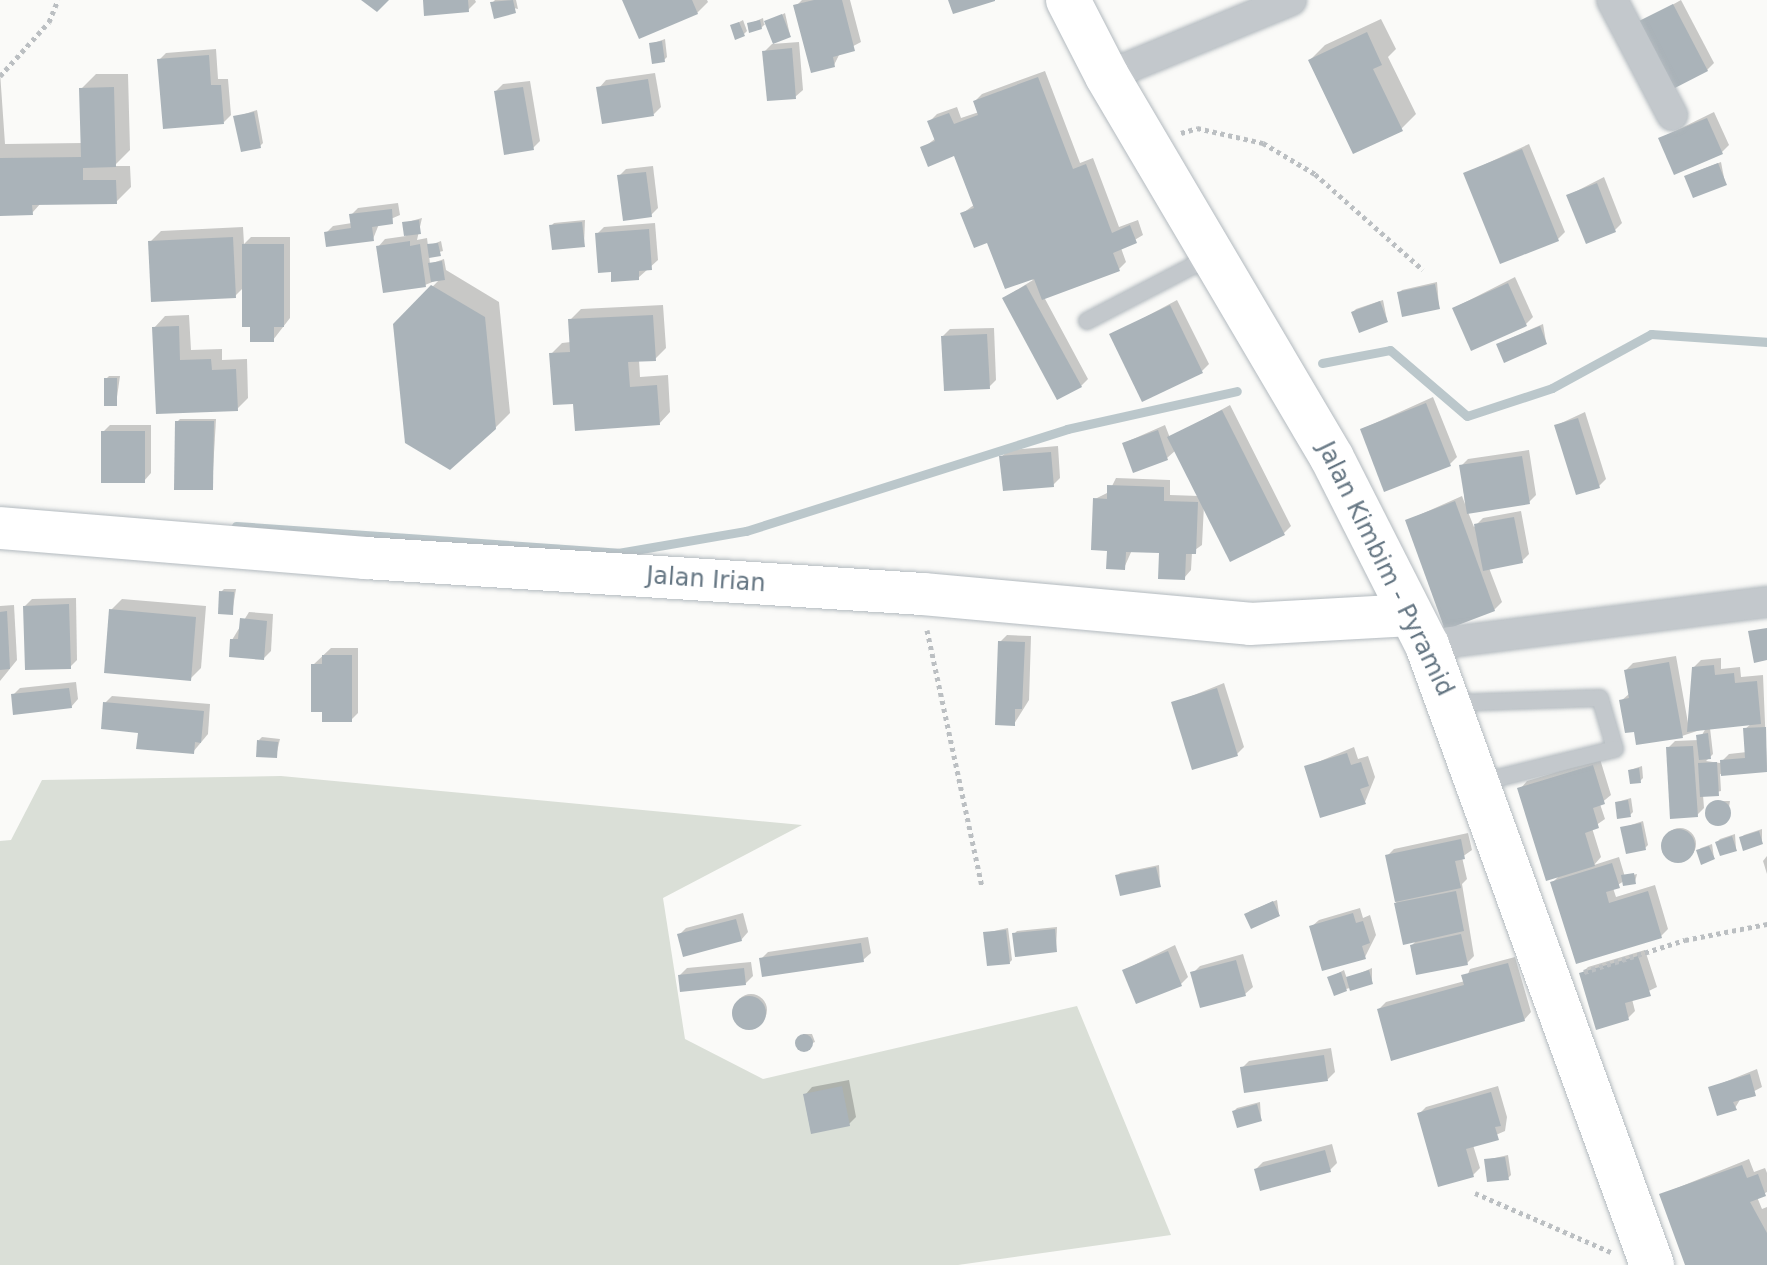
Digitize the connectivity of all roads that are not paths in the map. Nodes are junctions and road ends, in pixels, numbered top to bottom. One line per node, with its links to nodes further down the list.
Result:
1 (1068, 0): 4 (highway, Jalan Kimbim - Pyramid)
2 (1291, 0): 4 (street)
3 (1612, 0): 5 (street)
4 (1107, 76): 6 (highway, Jalan Kimbim - Pyramid)
5 (1672, 115)
6 (1213, 255): 7 (lane); 10 (highway, Jalan Kimbim - Pyramid)
7 (1087, 321)
8 (0, 528): 10 (main road, Jalan Irian)
9 (1767, 602): 10 (street)
10 (1419, 630): 11 (highway, Jalan Kimbim - Pyramid)
11 (1452, 703): 12 (highway, Jalan Kimbim - Pyramid); 12 (lane)
12 (1478, 783): 13 (highway, Jalan Kimbim - Pyramid)
13 (1650, 1261)

